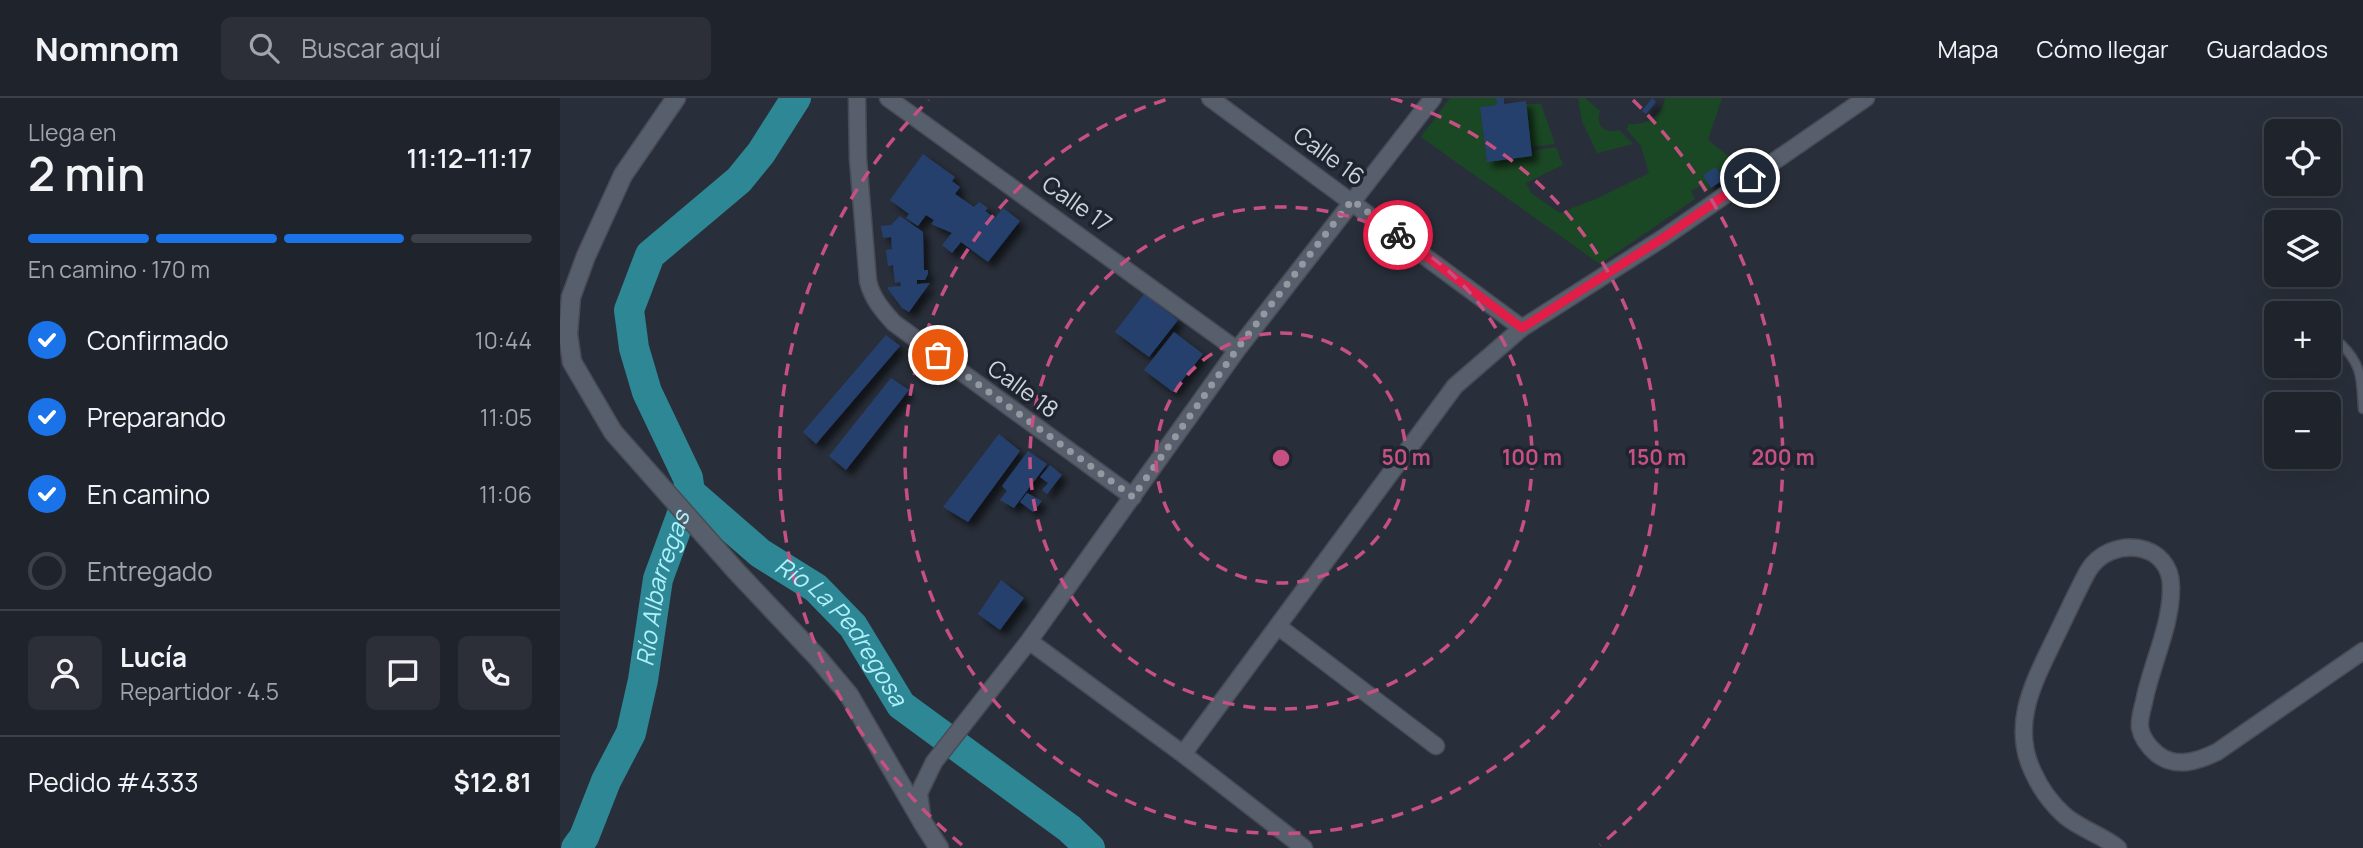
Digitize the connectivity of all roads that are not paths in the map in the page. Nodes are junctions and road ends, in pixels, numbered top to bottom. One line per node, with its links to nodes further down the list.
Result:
1 (676, 98): 18 (street)
2 (857, 98): 12 (street, Calle 18)
3 (888, 98): 10 (street, Calle 17)
4 (1210, 98): 7 (street, Calle 16)
5 (1433, 98): 7 (street)
6 (1866, 98): 8 (street)
7 (1352, 200): 8 (street, Calle 16); 10 (street)
8 (1522, 328): 13 (street)
9 (2341, 344): 11 (lane)
10 (1237, 349): 12 (street)
11 (2363, 409)
12 (1133, 497): 14 (street)
13 (1279, 627): 16 (street); 17 (street)
14 (1029, 641): 17 (street); 18 (street)
15 (2363, 651): 21 (street)
16 (1436, 746)
17 (1183, 754): 20 (street)
18 (922, 823): 19 (street)
19 (934, 846)
20 (1304, 848)
21 (2118, 848)

